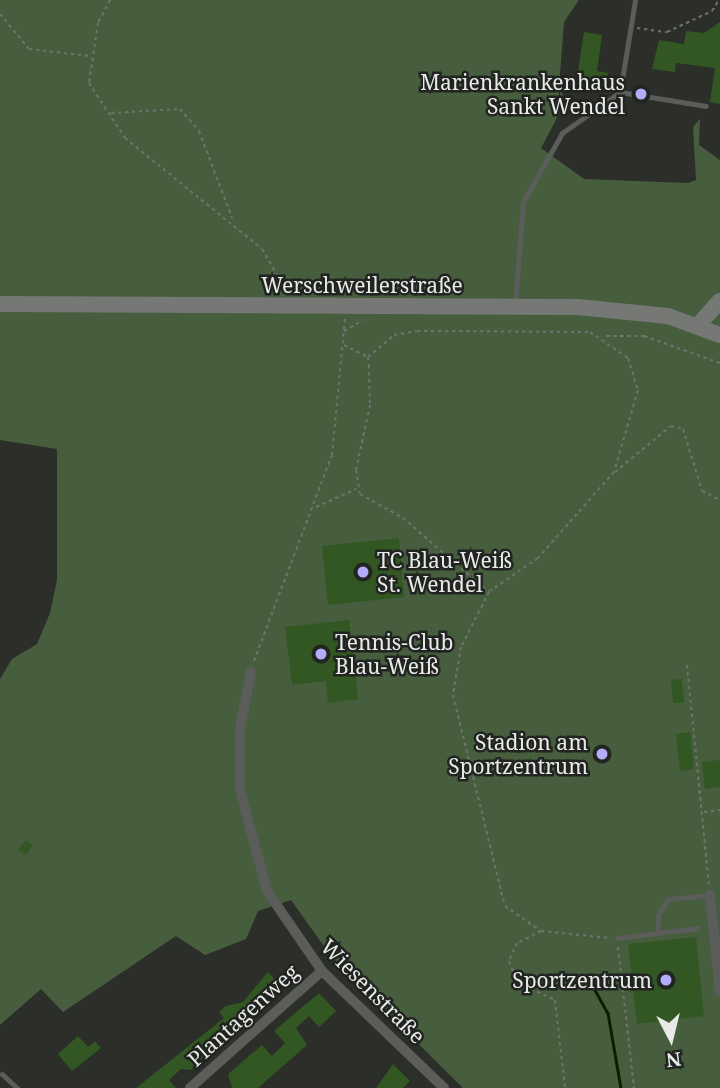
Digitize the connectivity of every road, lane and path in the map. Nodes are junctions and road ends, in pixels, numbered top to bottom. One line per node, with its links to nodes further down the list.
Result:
1 (110, 0): 6 (path)
2 (635, 0): 5 (lane)
3 (719, 0): 5 (path)
4 (0, 14): 6 (path)
5 (631, 27): 7 (lane)
6 (91, 57): 9 (path)
7 (621, 92): 8 (lane); 13 (lane)
8 (706, 106)
9 (110, 113): 10 (path); 10 (path)
10 (233, 219): 14 (path)
11 (720, 301): 17 (main road)
12 (0, 304): 14 (main road, Werschweilerstraße)
13 (515, 306): 15 (main road, Werschweilerstraße); 17 (main road, Werschweilerstraße)
14 (295, 307): 15 (main road, Werschweilerstraße)
15 (345, 308): 18 (path)
16 (370, 318): 18 (path)
17 (699, 324): 19 (main road, Werschweilerstraße)
18 (344, 331): 21 (path)
19 (718, 331)
20 (605, 337): 22 (path); 23 (path); 24 (path)
21 (344, 345): 22 (path); 27 (path)
22 (368, 357): 25 (path)
23 (720, 363)
24 (614, 472): 26 (path); 28 (path)
25 (357, 488): 27 (path); 28 (path)
26 (720, 500)
27 (315, 508): 30 (path)
28 (489, 592): 35 (path)
29 (687, 665): 32 (path)
30 (250, 672): 38 (street, Wiesenstraße)
31 (720, 810): 32 (path)
32 (703, 812): 33 (path)
33 (710, 895): 36 (lane); 39 (street)
34 (696, 928): 36 (lane)
35 (541, 931): 37 (path); 44 (path)
36 (658, 933): 37 (lane)
37 (617, 938): 45 (path)
38 (322, 971): 41 (street, Wiesenstraße); 43 (street, Plantagenweg)
39 (720, 991)
40 (2, 1074): 42 (lane)
41 (439, 1086)
42 (17, 1088)
43 (190, 1088)
44 (565, 1088)
45 (634, 1088)

